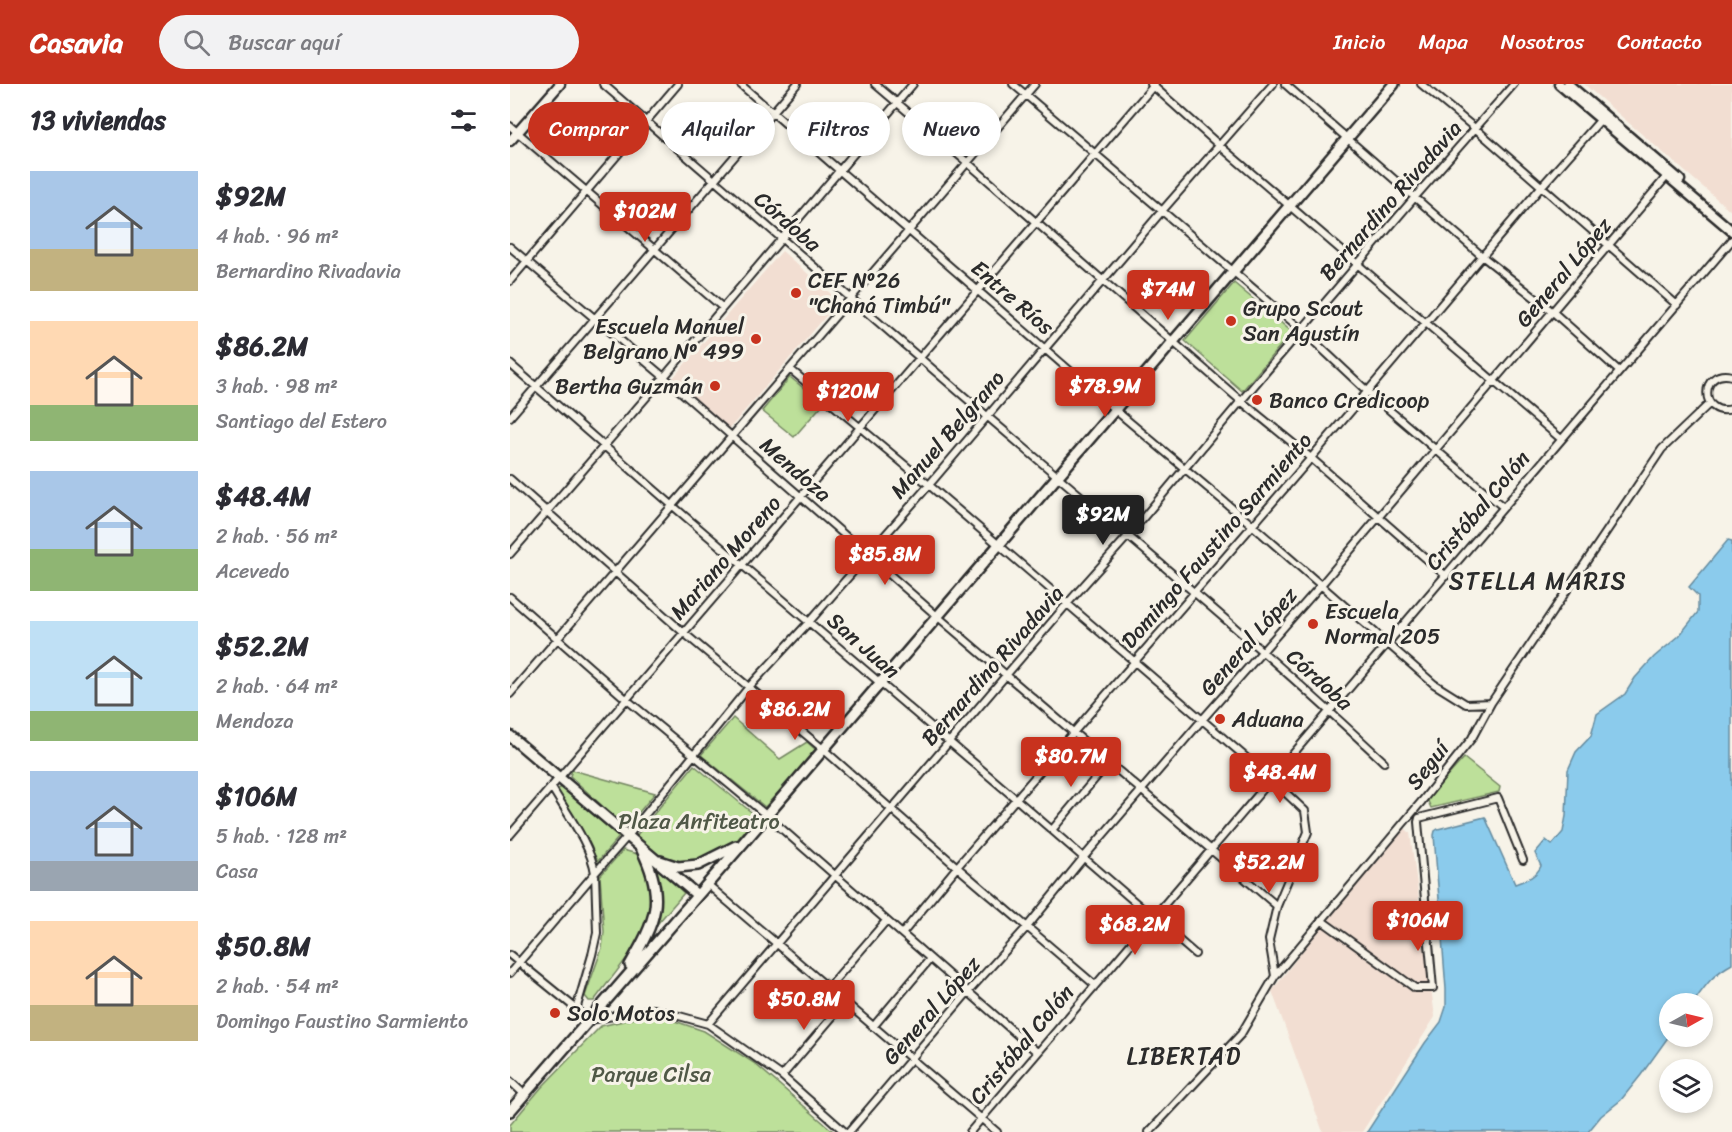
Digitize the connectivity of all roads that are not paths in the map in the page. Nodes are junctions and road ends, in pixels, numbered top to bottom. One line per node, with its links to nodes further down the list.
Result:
1 (560, 84): 27 (main road)
2 (603, 84): 19 (street, Córdoba)
3 (678, 84): 25 (street)
4 (740, 84): 20 (street, Entre Ríos)
5 (797, 84): 22 (street)
6 (875, 84): 21 (street)
7 (913, 84): 21 (street)
8 (1013, 84): 18 (street)
9 (1035, 84): 18 (street)
10 (1273, 84): 31 (street, Manuel Belgrano)
11 (1285, 84): 29 (street)
12 (1394, 84): 29 (main road)
13 (1421, 84): 28 (street)
14 (1514, 84): 28 (street, Bernardino Rivadavia)
15 (1559, 84): 24 (main road)
16 (1568, 84): 24 (main road)
17 (1153, 85): 31 (street); 34 (street, Mariano Moreno)
18 (1026, 96): 34 (street); 35 (street)
19 (624, 102)
20 (760, 102)
21 (896, 102): 35 (street); 36 (street)
22 (775, 111)
23 (775, 115): 36 (street, Entre Ríos)
24 (1602, 118): 37 (main road); 39 (street, Domingo Faustino Sarmiento)
25 (649, 120)
26 (649, 124): 38 (street, Córdoba)
27 (514, 129): 30 (main road); 40 (street)
28 (1476, 129): 39 (street); 41 (street, Bernardino Rivadavia)
29 (1348, 138): 41 (street); 42 (main road)
30 (510, 141)
31 (1220, 146): 42 (street); 43 (street, Manuel Belgrano)
32 (617, 156): 40 (street)
33 (736, 156): 38 (street)
34 (1095, 156): 43 (street); 44 (street, Mariano Moreno)
35 (968, 163): 44 (street); 46 (street)
36 (839, 171): 46 (street, Entre Ríos); 48 (street)
37 (1669, 174): 45 (main road); 47 (main road); 50 (street, General López)
38 (714, 181): 48 (street, Córdoba); 52 (street)
39 (1541, 187): 50 (street); 53 (street, Domingo Faustino Sarmiento)
40 (586, 191): 52 (street); 54 (street)
41 (1415, 197): 53 (street); 55 (street, Bernardino Rivadavia)
42 (1290, 205): 55 (street); 56 (main road)
43 (1162, 211): 56 (street); 58 (street, Manuel Belgrano)
44 (1036, 222): 58 (street); 59 (street, Mariano Moreno)
45 (1732, 225)
46 (909, 231): 59 (street, Entre Ríos); 60 (street)
47 (1732, 231)
48 (781, 238): 60 (street, Córdoba); 62 (street)
49 (1732, 240): 61 (street, Cristóbal Colón)
50 (1610, 245): 61 (street); 63 (street, General López)
51 (510, 247): 54 (street, Mendoza)
52 (655, 250): 62 (street); 64 (street)
53 (1482, 256): 63 (street); 65 (street, Domingo Faustino Sarmiento)
54 (526, 262): 57 (street); 64 (street, Mendoza)
55 (1358, 265): 65 (street); 66 (street, Bernardino Rivadavia)
56 (1232, 271): 66 (street); 67 (main road)
57 (510, 281)
58 (1103, 281): 67 (street); 68 (street, Manuel Belgrano)
59 (978, 291): 68 (street, Entre Ríos); 69 (street, Mariano Moreno)
60 (851, 299): 69 (street, Córdoba); 71 (street)
61 (1677, 305): 72 (street, Cristóbal Colón)
62 (722, 307): 74 (street)
63 (1552, 312): 72 (street); 75 (street, General López)
64 (594, 319): 74 (street, Mendoza); 76 (street)
65 (1426, 321): 75 (street); 77 (street, Domingo Faustino Sarmiento)
66 (1302, 330): 77 (street); 78 (street, Bernardino Rivadavia)
67 (1173, 341): 78 (street); 80 (main road)
68 (1045, 348): 80 (street, Entre Ríos); 82 (street, Manuel Belgrano)
69 (921, 359): 82 (street, Córdoba); 84 (street, Mariano Moreno)
70 (510, 364): 76 (street, San Juan)
71 (790, 369): 84 (street); 85 (street)
72 (1619, 371): 86 (street, Cristóbal Colón)
73 (1732, 375): 79 (street, Seguí)
74 (664, 377): 85 (street, Mendoza); 87 (street)
75 (1494, 381): 86 (street); 88 (street, General López)
76 (536, 386): 83 (street); 87 (street, San Juan)
77 (1367, 391): 88 (street); 89 (street, Domingo Faustino Sarmiento)
78 (1241, 401): 89 (street); 90 (street, Bernardino Rivadavia)
79 (1710, 403): 81 (street); 123 (street, Seguí)
80 (1114, 409): 90 (street, Entre Ríos); 91 (main road)
81 (1732, 410)
82 (987, 416): 91 (street, Córdoba); 93 (street, Manuel Belgrano)
83 (510, 417)
84 (859, 428): 93 (street); 94 (street, Mariano Moreno)
85 (731, 438): 94 (street, Mendoza); 95 (street)
86 (1561, 439): 96 (street, Cristóbal Colón)
87 (604, 445): 95 (street, San Juan); 97 (street)
88 (1436, 448): 96 (street); 98 (street, General López)
89 (1311, 458): 98 (street); 99 (street, Domingo Faustino Sarmiento)
90 (1185, 468): 99 (street, Entre Ríos); 100 (street, Bernardino Rivadavia)
91 (1057, 476): 100 (street, Córdoba); 101 (main road)
92 (510, 479): 97 (street)
93 (928, 485): 101 (street); 103 (street, Manuel Belgrano)
94 (801, 497): 103 (street, Mendoza); 104 (street, Mariano Moreno)
95 (673, 506): 104 (street, San Juan); 105 (street)
96 (1503, 507): 106 (street, Cristóbal Colón)
97 (547, 512): 102 (street); 105 (street)
98 (1378, 517): 106 (street); 107 (street, General López)
99 (1252, 525): 107 (street, Entre Ríos); 108 (street, Domingo Faustino Sarmiento)
100 (1128, 536): 108 (street, Córdoba); 110 (street, Bernardino Rivadavia)
101 (997, 545): 110 (street); 111 (main road)
102 (510, 555)
103 (867, 555): 111 (street, Mendoza); 112 (street, Manuel Belgrano)
104 (743, 566): 112 (street, San Juan); 113 (street, Mariano Moreno)
105 (615, 572): 113 (street); 114 (street)
106 (1446, 576): 115 (street, Cristóbal Colón)
107 (1321, 585): 115 (street, Entre Ríos); 116 (street, General López)
108 (1193, 593): 116 (street, Córdoba); 117 (street, Domingo Faustino Sarmiento)
109 (510, 597): 114 (street)
110 (1067, 604): 117 (street); 118 (street, Bernardino Rivadavia)
111 (937, 616): 118 (street, Mendoza); 119 (main road)
112 (809, 622): 119 (street, San Juan); 120 (street, Manuel Belgrano)
113 (684, 633): 120 (street); 122 (street, Mariano Moreno)
114 (556, 639): 121 (street); 122 (street)
115 (1388, 643): 123 (street, Entre Ríos); 124 (street, Cristóbal Colón)
116 (1262, 652): 124 (street, Córdoba); 125 (street, General López)
117 (1134, 662): 125 (street); 126 (street, Domingo Faustino Sarmiento)
118 (1007, 675): 126 (street, Mendoza); 128 (street, Bernardino Rivadavia)
119 (880, 683): 128 (street, San Juan); 129 (main road)
120 (749, 687): 129 (street); 130 (street, Manuel Belgrano)
121 (510, 694)
122 (626, 699): 130 (street); 133 (street, Mariano Moreno)
123 (1491, 704): 138 (street, Seguí)
124 (1329, 710): 132 (street, Córdoba); 134 (street, Cristóbal Colón)
125 (1202, 720): 134 (street); 136 (street, General López)
126 (1074, 731): 131 (street, Mendoza); 137 (street, Domingo Faustino Sarmiento)
127 (510, 736): 133 (main road)
128 (948, 742): 137 (street, San Juan); 139 (street, Bernardino Rivadavia)
129 (823, 749): 139 (street); 140 (main road)
130 (693, 755): 140 (street); 144 (street, Manuel Belgrano)
131 (1109, 762): 136 (street, Mendoza); 142 (street)
132 (1384, 762)
133 (560, 778): 135 (street, Mariano Moreno); 144 (main road)
134 (1272, 779): 147 (street, Cristóbal Colón); 156 (street)
135 (552, 788): 143 (street, Mariano Moreno); 152 (street)
136 (1143, 790): 147 (street, Mendoza); 148 (street, General López)
137 (1016, 799): 142 (street, San Juan); 151 (street, Domingo Faustino Sarmiento)
138 (1422, 801): 141 (street); 158 (street, Seguí)
139 (892, 810): 151 (street); 153 (street, Bernardino Rivadavia)
140 (766, 815): 145 (main road); 153 (street)
141 (1425, 816): 150 (street); 158 (street)
142 (1052, 830): 148 (street, San Juan)
143 (510, 836)
144 (627, 837): 146 (main road); 152 (street, Manuel Belgrano)
145 (744, 842): 149 (main road); 154 (main road)
146 (640, 848): 149 (main road); 169 (main road)
147 (1210, 850): 156 (street, Mendoza); 157 (street, Cristóbal Colón)
148 (1084, 857): 157 (street, San Juan); 160 (street, General López)
149 (655, 860): 155 (main road)
150 (1523, 860)
151 (957, 867): 160 (street); 161 (street, Domingo Faustino Sarmiento)
152 (595, 873): 166 (street, Manuel Belgrano); 174 (street)
153 (835, 877): 159 (street); 162 (street, Bernardino Rivadavia)
154 (707, 884): 155 (main road); 162 (street)
155 (697, 895): 169 (main road)
156 (1277, 906): 168 (street)
157 (1152, 917): 163 (street, San Juan); 170 (street, Cristóbal Colón)
158 (1322, 920): 168 (street, Seguí)
159 (886, 921): 161 (street); 171 (street)
160 (1027, 927): 170 (street); 172 (street, General López)
161 (902, 934): 165 (street)
162 (777, 945): 171 (street); 176 (street, Bernardino Rivadavia)
163 (1195, 954)
164 (510, 955): 166 (street)
165 (930, 959): 172 (street); 177 (street)
166 (519, 963): 167 (street, Manuel Belgrano); 174 (street)
167 (510, 973)
168 (1275, 976): 188 (street, Seguí)
169 (619, 985): 175 (main road)
170 (1095, 985): 178 (street, Cristóbal Colón)
171 (828, 988): 173 (street)
172 (968, 992): 178 (street); 179 (street, General López)
173 (844, 1002): 177 (street); 180 (street)
174 (576, 1010): 175 (street)
175 (590, 1020): 176 (street); 182 (main road)
176 (708, 1024): 180 (street)
177 (873, 1027): 179 (street)
178 (1037, 1052): 184 (street, Cristóbal Colón)
179 (912, 1060): 184 (street); 185 (street, General López)
180 (782, 1076): 185 (street)
181 (510, 1081): 182 (street)
182 (525, 1094): 183 (main road)
183 (510, 1111)
184 (981, 1119): 186 (street, Cristóbal Colón); 187 (street)
185 (847, 1132)
186 (970, 1132)
187 (997, 1132)
188 (1149, 1132)

